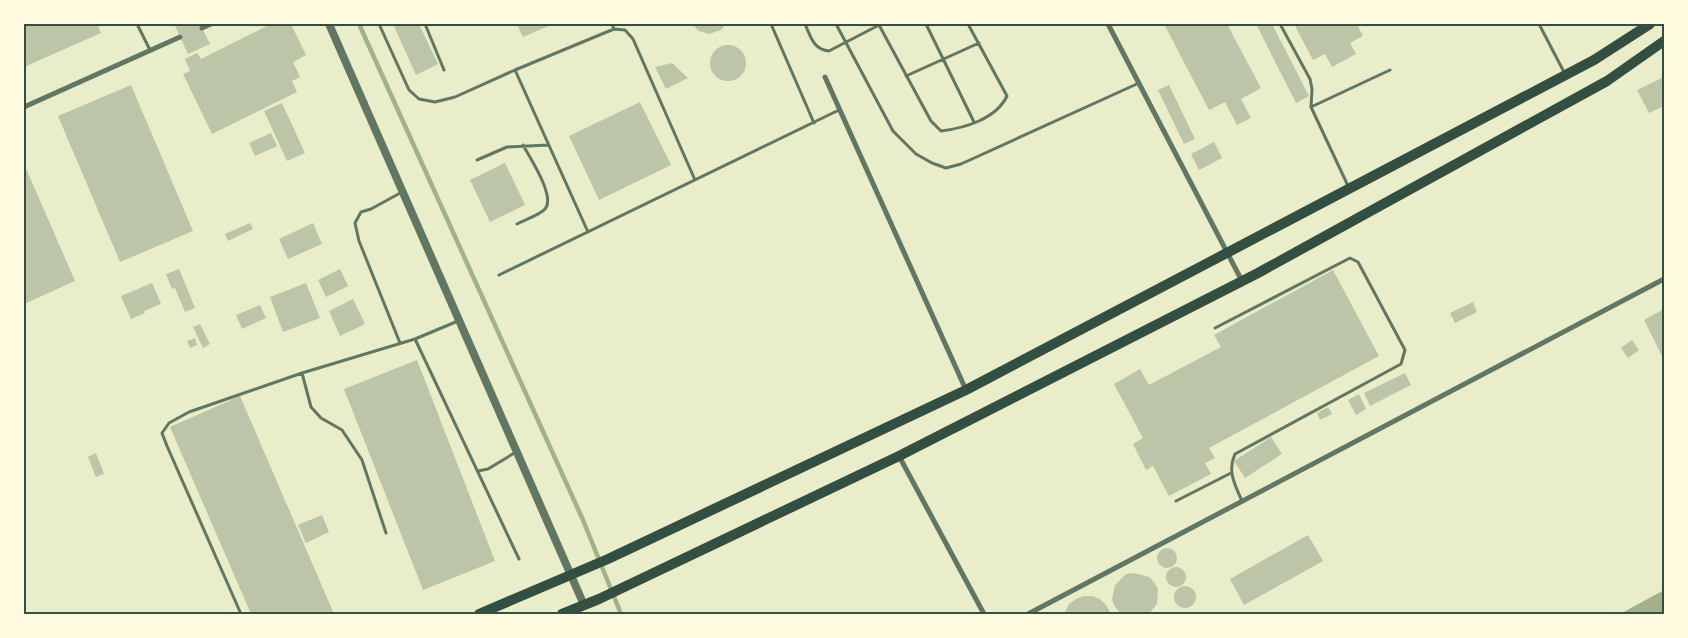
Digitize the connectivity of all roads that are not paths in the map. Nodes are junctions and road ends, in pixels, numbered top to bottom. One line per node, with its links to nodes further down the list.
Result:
1 (136, 24): 23 (lane)
2 (211, 24): 17 (street)
3 (329, 24): 42 (street)
4 (379, 24): 26 (lane)
5 (425, 24): 25 (lane)
6 (612, 24): 18 (lane)
7 (771, 24): 36 (lane)
8 (805, 24): 21 (lane)
9 (836, 24): 21 (lane)
10 (880, 24): 21 (lane); 29 (lane)
11 (926, 24): 24 (lane)
12 (968, 24): 22 (lane)
13 (1108, 24): 31 (street)
14 (1280, 24): 33 (lane)
15 (1540, 24): 28 (lane)
16 (1650, 24): 28 (highway)
17 (202, 28)
18 (614, 29): 26 (lane); 40 (lane)
19 (180, 37): 23 (street)
20 (1664, 41): 48 (highway)
21 (845, 42): 31 (lane)
22 (979, 43): 24 (lane); 35 (lane)
23 (150, 51): 32 (street)
24 (942, 60): 29 (lane); 35 (lane)
25 (444, 70)
26 (515, 70): 38 (lane)
27 (1390, 70): 33 (lane)
28 (1566, 74): 41 (highway)
29 (906, 76): 35 (lane)
30 (825, 77): 34 (street)
31 (1138, 83): 45 (street)
32 (24, 107)
33 (1311, 107): 41 (lane)
34 (840, 110): 36 (lane); 54 (street)
35 (974, 122)
36 (814, 123): 40 (lane)
37 (524, 145): 38 (lane); 39 (lane); 43 (lane)
38 (548, 145): 44 (lane)
39 (477, 160)
40 (695, 180): 44 (lane)
41 (1349, 188): 45 (highway)
42 (402, 192): 49 (street); 52 (lane)
43 (517, 224)
44 (588, 232): 46 (lane)
45 (1227, 252): 48 (street); 54 (highway)
46 (499, 275)
47 (1664, 279): 60 (street)
48 (1242, 280): 56 (highway)
49 (459, 320): 51 (lane); 55 (street)
50 (1215, 328): 58 (lane)
51 (415, 339): 52 (lane); 57 (lane)
52 (400, 343): 53 (lane)
53 (302, 372): 61 (lane); 65 (lane)
54 (966, 390): 63 (highway)
55 (516, 452): 57 (lane); 63 (street)
56 (899, 456): 64 (highway); 68 (street)
57 (478, 471): 62 (lane)
58 (1231, 473): 59 (lane); 60 (lane)
59 (1176, 501)
60 (1243, 501): 69 (street)
61 (386, 533)
62 (519, 559)
63 (570, 576): 64 (street); 66 (highway)
64 (584, 605): 67 (highway)
65 (241, 614)
66 (479, 614)
67 (562, 614)
68 (984, 614)
69 (1028, 614)

